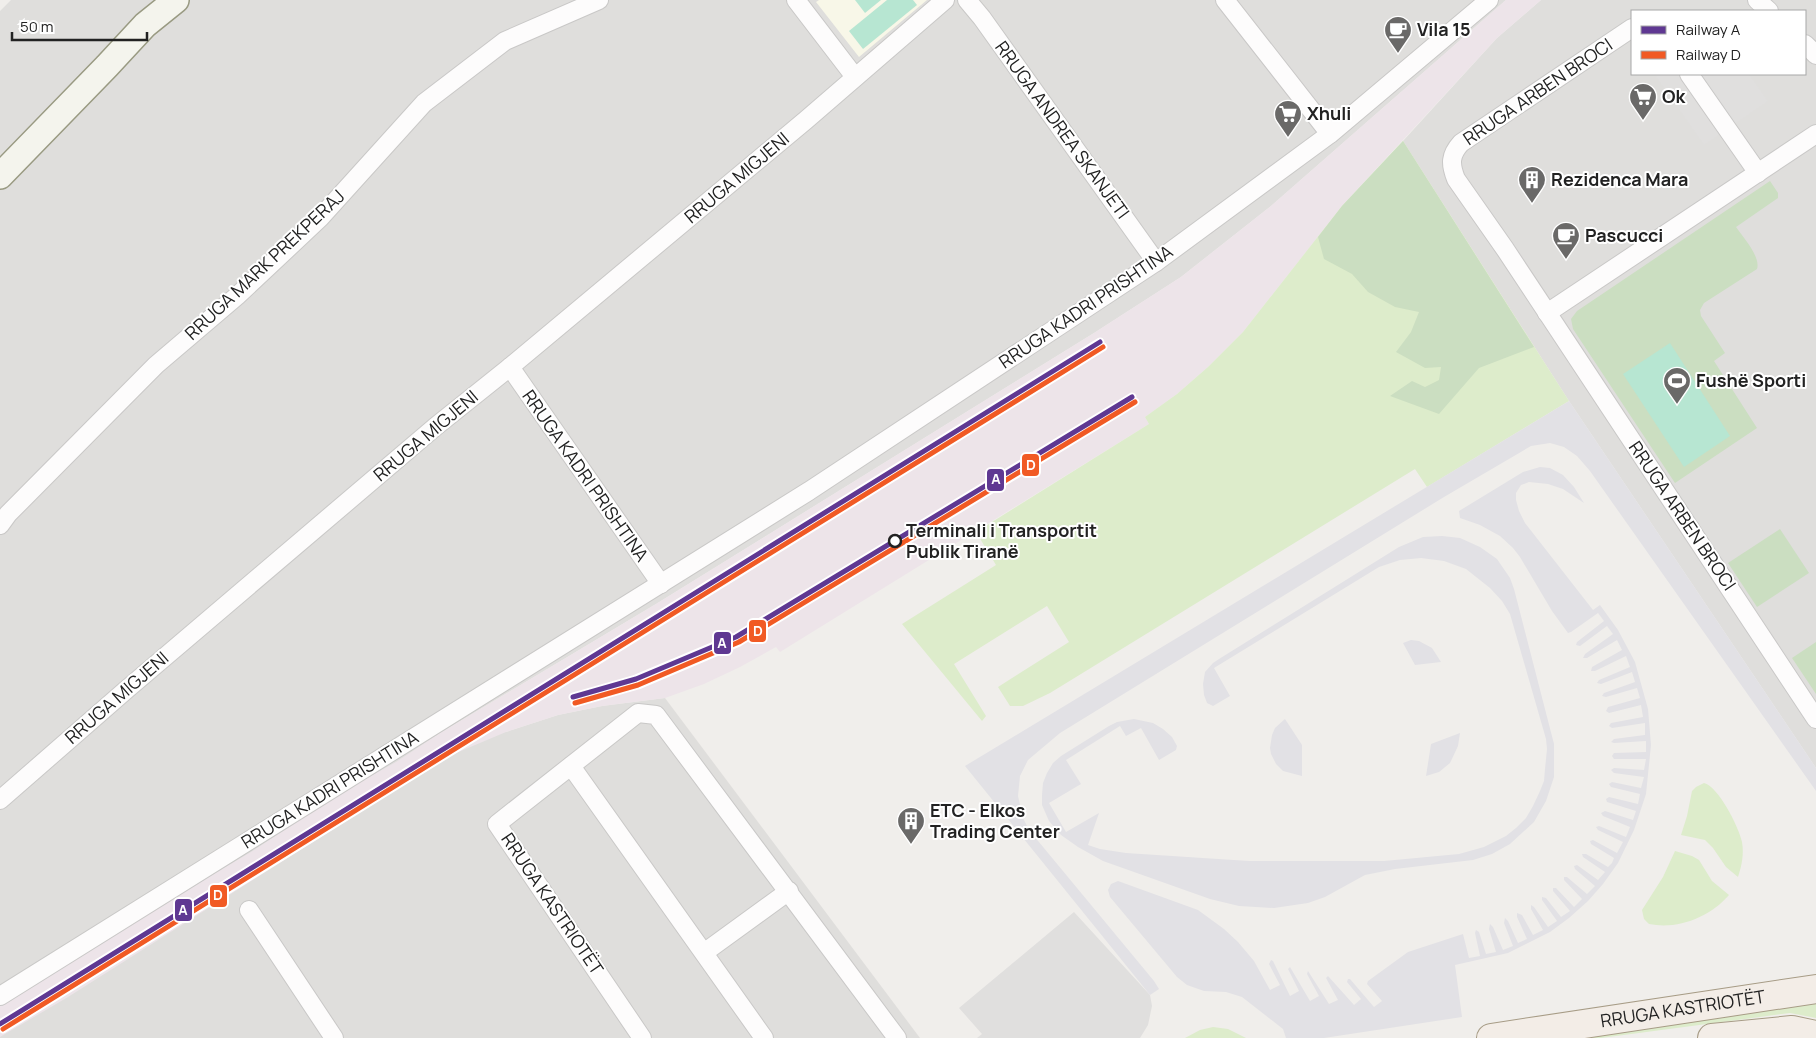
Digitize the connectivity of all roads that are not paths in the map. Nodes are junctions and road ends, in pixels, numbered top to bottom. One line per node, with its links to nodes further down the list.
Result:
1 (176, 0): 18 (main road)
2 (599, 0): 22 (street, RRUGA MARK PREKPERAJ)
3 (796, 0): 14 (street)
4 (945, 0): 14 (street, RRUGA MIGJENI)
5 (967, 0): 19 (street, RRUGA ANDREA SKANJETI)
6 (1225, 0): 15 (street)
7 (1489, 0): 15 (street, RRUGA KADRI PRISHTINA)
8 (1757, 0): 9 (street)
9 (1768, 10)
10 (1631, 29): 20 (street, RRUGA ARBEN BROCI)
11 (1806, 45): 12 (street)
12 (1816, 55)
13 (1690, 75): 17 (street)
14 (854, 77): 21 (street, RRUGA MIGJENI)
15 (1330, 134): 19 (street, RRUGA KADRI PRISHTINA)
16 (1816, 134): 17 (street)
17 (1758, 173): 20 (street)
18 (0, 176)
19 (1156, 262): 23 (street, RRUGA KADRI PRISHTINA)
20 (1547, 313): 24 (street, RRUGA ARBEN BROCI)
21 (510, 367): 23 (street, RRUGA KADRI PRISHTINA); 26 (street, RRUGA MIGJENI)
22 (0, 524)
23 (661, 584): 31 (street, RRUGA KADRI PRISHTINA)
24 (1816, 719)
25 (571, 766): 27 (street, RRUGA KASTRIOTËT); 29 (street); 34 (street, RRUGA KASTRIOTËT)
26 (0, 800)
27 (789, 891): 29 (street); 36 (street, RRUGA KASTRIOTËT)
28 (249, 910): 33 (street)
29 (705, 952): 35 (street)
30 (1816, 989): 37 (main road, RRUGA KASTRIOTËT)
31 (0, 996)
32 (1816, 1035): 38 (main road, RRUGA KASTRIOTËT)
33 (334, 1038)
34 (642, 1038)
35 (764, 1038)
36 (897, 1038)
37 (1491, 1038)
38 (1712, 1038)

